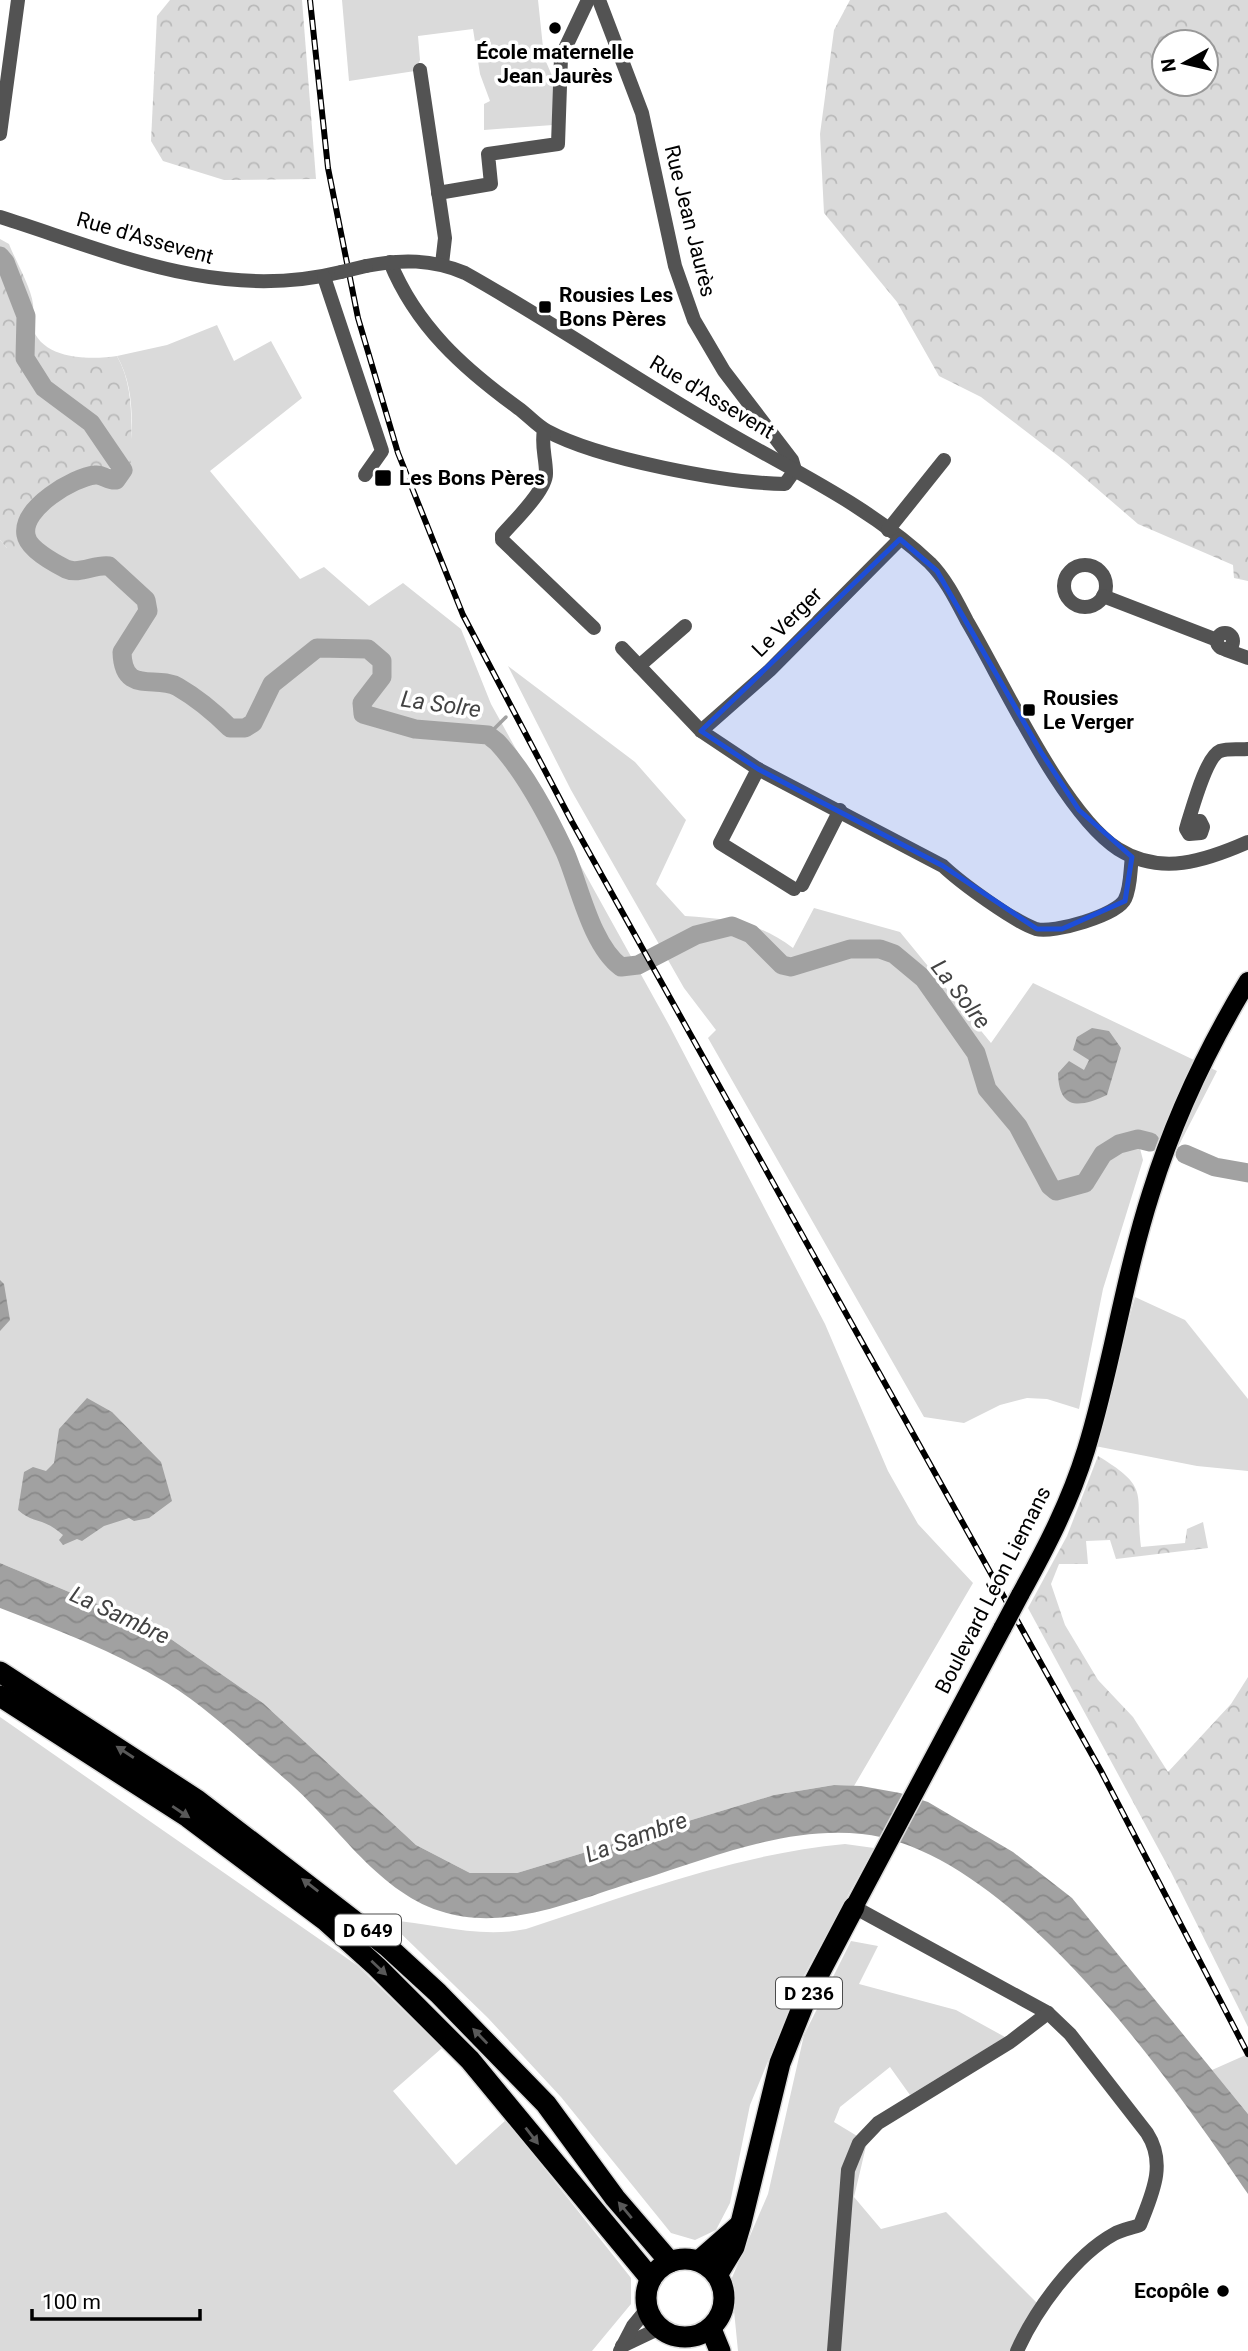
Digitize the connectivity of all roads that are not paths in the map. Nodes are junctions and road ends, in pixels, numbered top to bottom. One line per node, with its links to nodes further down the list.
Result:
1 (18, 0): 5 (street)
2 (588, 0): 6 (street)
3 (600, 0): 13 (street, Rue Jean Jaurès)
4 (420, 71): 6 (street)
5 (0, 134)
6 (438, 193): 9 (street)
7 (0, 217): 10 (street, Rue d'Assevent)
8 (390, 262): 9 (street, Rue d'Assevent); 10 (street, Rue d'Assevent, bridge); 11 (street)
9 (442, 264): 13 (street, Rue d'Assevent)
10 (324, 277): 14 (street)
11 (544, 430): 13 (street); 19 (street)
12 (944, 460): 15 (street)
13 (795, 470): 15 (street, Rue d'Assevent)
14 (365, 475)
15 (888, 530): 16 (street, Rue d'Assevent)
16 (900, 539): 23 (street, Le Verger); 29 (street, Rue d'Assevent)
17 (1104, 596): 21 (street)
18 (684, 626): 22 (street)
19 (594, 628)
20 (622, 648): 22 (street)
21 (1248, 658)
22 (639, 666): 23 (street)
23 (701, 731): 25 (street)
24 (1248, 749): 27 (street)
25 (758, 769): 26 (street); 26 (street)
26 (840, 810): 29 (street)
27 (1188, 822)
28 (1248, 842): 29 (street, Rue d'Assevent)
29 (1132, 857)
30 (1248, 981): 33 (main road, Boulevard Léon Liemans / D 236, bridge)
31 (0, 1672): 37 (highway, D 649, one-way to 31)
32 (0, 1696): 39 (highway, D 649, one-way to 39)
33 (854, 1907): 34 (street); 35 (highway, Boulevard Léon Liemans / D 236)
34 (1048, 2013): 46 (street); 47 (street)
35 (741, 2223): 36 (highway); 38 (highway, D 236)
36 (699, 2261): 37 (highway); 38 (highway)
37 (670, 2262): 39 (highway)
38 (718, 2275): 42 (highway)
39 (650, 2279): 40 (highway)
40 (647, 2309): 41 (highway); 44 (street)
41 (660, 2328): 43 (highway); 44 (street)
42 (710, 2329): 43 (highway); 45 (highway)
43 (690, 2344)
44 (621, 2348)
45 (720, 2351)
46 (834, 2351)
47 (1017, 2351)

